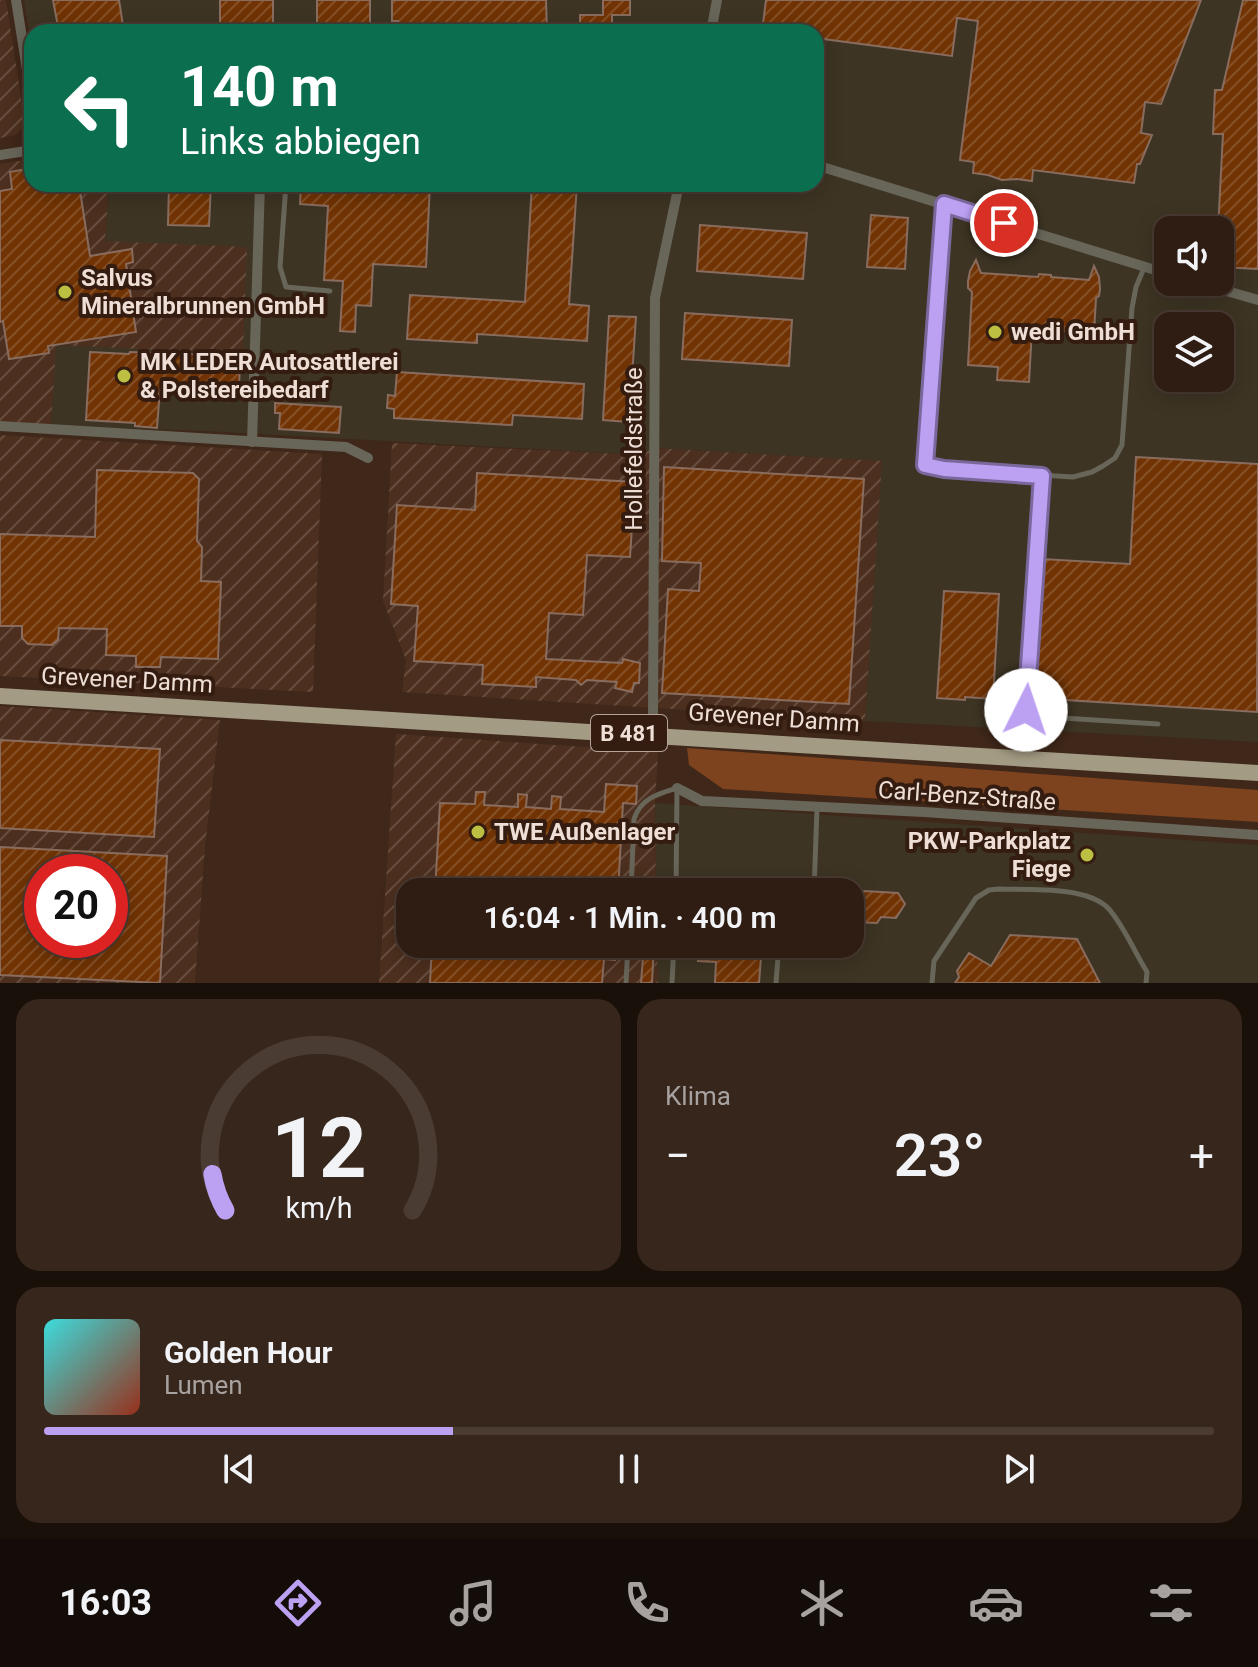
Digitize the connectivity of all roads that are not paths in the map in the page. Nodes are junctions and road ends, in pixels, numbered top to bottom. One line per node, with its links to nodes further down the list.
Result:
1 (16, 0): 4 (street)
2 (717, 0): 3 (street)
3 (712, 24)
4 (24, 50)
5 (24, 151): 6 (street)
6 (0, 155)
7 (824, 167): 11 (street)
8 (260, 192): 18 (street)
9 (285, 192): 14 (lane)
10 (677, 192): 23 (street, Hollefeldstraße)
11 (944, 204): 12 (street); 20 (street)
12 (1145, 267): 13 (street); 21 (lane)
13 (1154, 270)
14 (330, 291)
15 (1234, 293): 16 (street)
16 (1258, 300)
17 (0, 426): 18 (street)
18 (252, 442): 19 (street)
19 (368, 458)
20 (925, 465): 21 (lane)
21 (1042, 476): 24 (lane)
22 (0, 696): 25 (main road, Grevener Damm / B 481)
23 (653, 717)
24 (1158, 724)
25 (1258, 773)
26 (677, 788): 27 (street, Carl-Benz-Straße); 29 (lane); 30 (lane)
27 (817, 807): 28 (street, Carl-Benz-Straße); 31 (lane)
28 (1258, 835)
29 (632, 878)
30 (676, 878)
31 (814, 878)
32 (627, 958): 35 (lane)
33 (673, 958): 36 (lane)
34 (778, 958): 37 (lane)
35 (626, 983)
36 (672, 983)
37 (776, 983)
38 (932, 983): 39 (lane)
39 (1146, 983)

